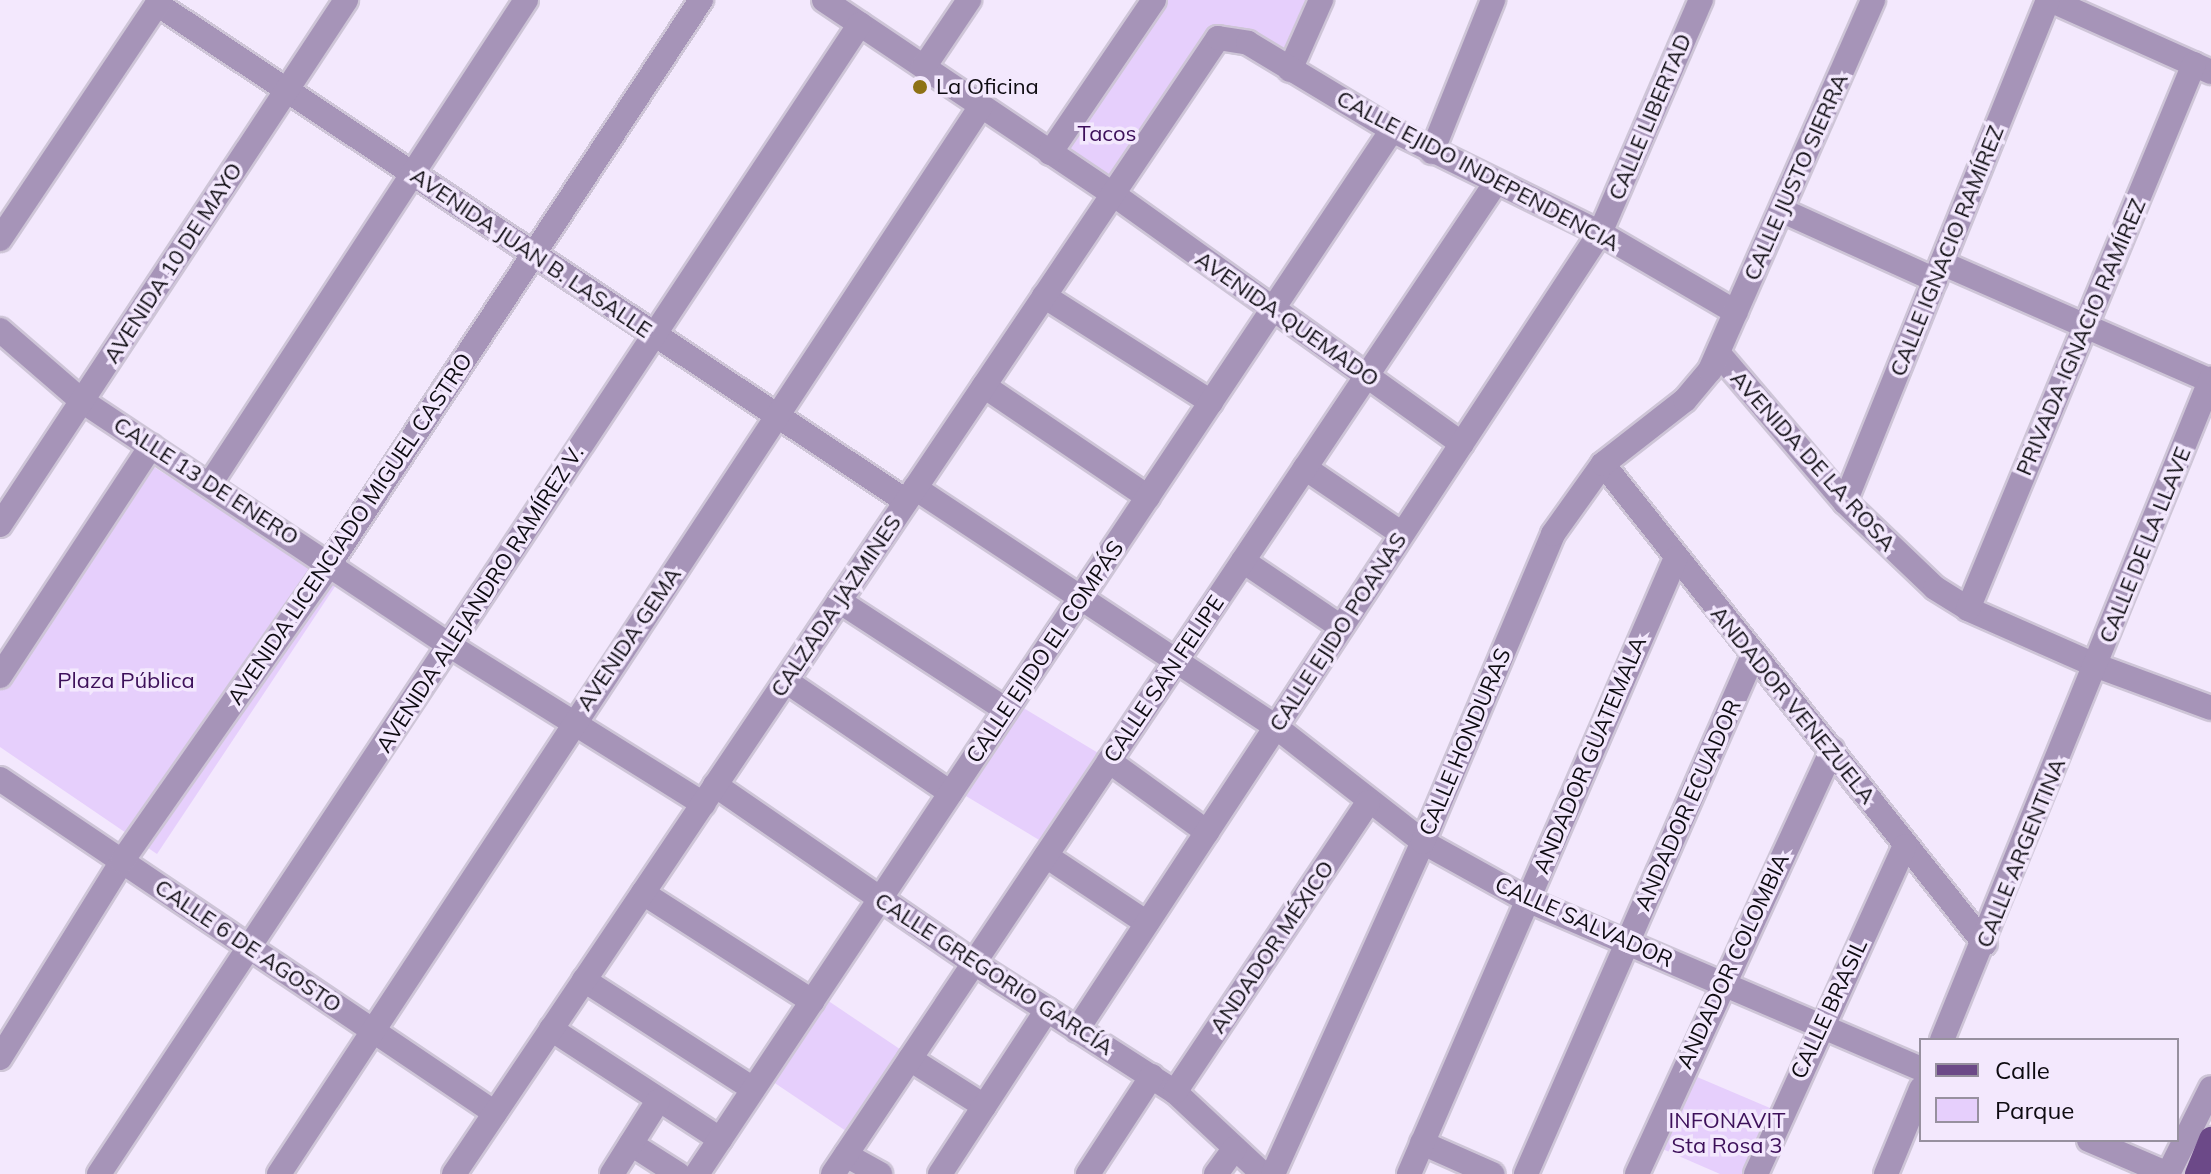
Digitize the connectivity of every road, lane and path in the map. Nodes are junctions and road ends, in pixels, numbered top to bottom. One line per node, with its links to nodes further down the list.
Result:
1 (346, 0): 18 (street, AVENIDA 10 DE MAYO)
2 (526, 0): 23 (street)
3 (701, 0): 29 (street, AVENIDA LICENCIADO MIGUEL CASTRO)
4 (824, 0): 13 (street, AVENIDA QUEMADO)
5 (969, 0): 15 (street)
6 (1154, 0): 22 (street)
7 (1321, 0): 17 (street)
8 (1493, 0): 21 (street)
9 (1701, 0): 27 (street, CALLE LIBERTAD)
10 (1873, 0): 26 (street, CALLE JUSTO SIERRA)
11 (2049, 0): 16 (street); 30 (street, CALLE IGNACIO RAMÍREZ)
12 (158, 2): 18 (street, AVENIDA JUAN B. LASALLE); 28 (street)
13 (860, 24): 15 (street, AVENIDA QUEMADO); 36 (street, AVENIDA ALEJANDRO RAMÍREZ V.)
14 (1218, 38): 17 (street, CALLE EJIDO INDEPENDENCIA); 25 (street, CALZADA JAZMINES)
15 (924, 67): 19 (street, AVENIDA QUEMADO)
16 (2203, 68): 34 (street, PRIVADA IGNACIO RAMÍREZ)
17 (1290, 70): 20 (street, CALLE EJIDO INDEPENDENCIA)
18 (286, 91): 23 (street, AVENIDA JUAN B. LASALLE); 41 (street, AVENIDA 10 DE MAYO)
19 (981, 106): 22 (street, AVENIDA QUEMADO); 43 (street, AVENIDA GEMA)
20 (1392, 130): 21 (street, CALLE EJIDO INDEPENDENCIA); 32 (street, CALLE EJIDO EL COMPÁS)
21 (1432, 152): 24 (street, CALLE EJIDO INDEPENDENCIA)
22 (1050, 153): 25 (street, AVENIDA QUEMADO)
23 (413, 173): 29 (street, AVENIDA JUAN B. LASALLE); 48 (street)
24 (1495, 184): 27 (street, CALLE EJIDO INDEPENDENCIA); 38 (street, CALLE SAN FELIPE)
25 (1113, 194): 31 (street, CALZADA JAZMINES); 32 (street, AVENIDA QUEMADO)
26 (1783, 211): 30 (street); 33 (street, CALLE JUSTO SIERRA)
27 (1600, 233): 33 (street, CALLE EJIDO INDEPENDENCIA); 44 (street, CALLE EJIDO POANAS)
28 (0, 239)
29 (535, 253): 36 (street, AVENIDA JUAN B. LASALLE); 56 (street, AVENIDA LICENCIADO MIGUEL CASTRO)
30 (1938, 272): 34 (street); 51 (street, CALLE IGNACIO RAMÍREZ)
31 (1044, 296): 40 (street, CALZADA JAZMINES); 42 (street)
32 (1272, 312): 38 (street, AVENIDA QUEMADO); 42 (street, CALLE EJIDO EL COMPÁS)
33 (1736, 312): 37 (street, CALLE JUSTO SIERRA)
34 (2086, 323): 39 (street); 59 (street, PRIVADA IGNACIO RAMÍREZ)
35 (0, 330): 41 (street, CALLE 13 DE ENERO)
36 (654, 336): 43 (street, AVENIDA JUAN B. LASALLE); 61 (street, AVENIDA ALEJANDRO RAMÍREZ V.)
37 (1719, 354): 46 (street, CALLE HONDURAS); 51 (street, AVENIDA DE LA ROSA)
38 (1367, 375): 44 (street, AVENIDA QUEMADO); 47 (street, CALLE SAN FELIPE)
39 (2211, 380): 64 (street, CALLE DE LA LLAVE)
40 (984, 386): 49 (street, CALZADA JAZMINES); 50 (street)
41 (82, 401): 45 (street, CALLE 13 DE ENERO); 52 (street, AVENIDA 10 DE MAYO)
42 (1211, 402): 50 (street, CALLE EJIDO EL COMPÁS)
43 (776, 418): 49 (street, AVENIDA JUAN B. LASALLE); 69 (street, AVENIDA GEMA)
44 (1462, 444): 53 (street, CALLE EJIDO POANAS)
45 (151, 446): 48 (street, CALLE 13 DE ENERO); 65 (street)
46 (1603, 464): 54 (street, ANDADOR VENEZUELA); 78 (street, CALLE HONDURAS)
47 (1305, 468): 53 (street); 55 (street, CALLE SAN FELIPE)
48 (210, 484): 56 (street, CALLE 13 DE ENERO)
49 (911, 495): 57 (street, AVENIDA JUAN B. LASALLE); 58 (street, CALZADA JAZMINES)
50 (1148, 497): 57 (street, CALLE EJIDO EL COMPÁS)
51 (1845, 502): 59 (street, AVENIDA DE LA ROSA)
52 (0, 525)
53 (1402, 534): 60 (street, CALLE EJIDO POANAS)
54 (1676, 558): 62 (street, ANDADOR VENEZUELA); 84 (street, ANDADOR GUATEMALA)
55 (1243, 561): 60 (street); 63 (street, CALLE SAN FELIPE)
56 (331, 562): 61 (street, CALLE 13 DE ENERO); 81 (street, AVENIDA LICENCIADO MIGUEL CASTRO)
57 (1081, 598): 63 (street, CALLE SALVADOR); 68 (street, CALLE EJIDO EL COMPÁS)
58 (839, 601): 66 (street, CALZADA JAZMINES); 68 (street)
59 (1968, 609): 64 (street, AVENIDA DE LA ROSA)
60 (1341, 627): 70 (street, CALLE EJIDO POANAS)
61 (449, 645): 69 (street, CALLE 13 DE ENERO); 88 (street, AVENIDA ALEJANDRO RAMÍREZ V.)
62 (1753, 656): 71 (street, ANDADOR VENEZUELA); 86 (street, ANDADOR ECUADOR)
63 (1177, 660): 70 (street, CALLE SALVADOR); 72 (street, CALLE SAN FELIPE)
64 (2097, 666): 67 (street, AVENIDA DE LA ROSA); 87 (street, CALLE ARGENTINA)
65 (0, 676)
66 (786, 681): 74 (street); 75 (street, CALZADA JAZMINES)
67 (2211, 708)
68 (1006, 710): 74 (street, CALLE EJIDO EL COMPÁS)
69 (575, 721): 75 (street, CALLE 13 DE ENERO); 97 (street, AVENIDA GEMA)
70 (1276, 727): 76 (street, CALLE SALVADOR); 77 (street, CALLE EJIDO POANAS)
71 (1832, 750): 79 (street, ANDADOR VENEZUELA); 91 (street, ANDADOR COLOMBIA)
72 (1109, 761): 77 (street); 80 (street, CALLE SAN FELIPE)
73 (2, 785): 81 (street, CALLE 6 DE AGOSTO)
74 (951, 793): 83 (street, CALLE EJIDO EL COMPÁS)
75 (709, 794): 82 (street, CALZADA JAZMINES); 83 (street, CALLE GREGORIO GARCÍA)
76 (1368, 803): 78 (street, CALLE SALVADOR); 105 (street, ANDADOR MÉXICO)
77 (1207, 832): 85 (street, CALLE EJIDO POANAS)
78 (1423, 842): 84 (street, CALLE SALVADOR); 128 (street, CALLE HONDURAS)
79 (1905, 846): 87 (street, ANDADOR VENEZUELA); 94 (street, CALLE BRASIL)
80 (1046, 856): 85 (street); 89 (street, CALLE SAN FELIPE)
81 (122, 861): 88 (street, CALLE 6 DE AGOSTO); 99 (street, AVENIDA LICENCIADO MIGUEL CASTRO)
82 (643, 893): 90 (street, CALZADA JAZMINES); 92 (street)
83 (880, 899): 89 (street, CALLE GREGORIO GARCÍA); 92 (street, CALLE EJIDO EL COMPÁS)
84 (1527, 900): 86 (street, CALLE SALVADOR); 113 (street, ANDADOR GUATEMALA)
85 (1147, 923): 96 (street, CALLE EJIDO POANAS)
86 (1628, 943): 91 (street, CALLE SALVADOR); 131 (street, ANDADOR ECUADOR)
87 (1985, 944): 98 (street, CALLE ARGENTINA)
88 (250, 947): 97 (street, CALLE 6 DE AGOSTO); 117 (street, AVENIDA ALEJANDRO RAMÍREZ V.)
89 (974, 963): 93 (street, CALLE GREGORIO GARCÍA); 100 (street, CALLE SAN FELIPE)
90 (584, 980): 95 (street, CALZADA JAZMINES); 104 (street)
91 (1722, 983): 94 (street, CALLE SALVADOR); 132 (street, ANDADOR COLOMBIA)
92 (812, 1001): 104 (street, CALLE EJIDO EL COMPÁS)
93 (1047, 1010): 96 (street, CALLE GREGORIO GARCÍA); 108 (street)
94 (1820, 1025): 101 (street, CALLE SALVADOR); 133 (street, CALLE BRASIL)
95 (551, 1029): 107 (street); 109 (street, CALZADA JAZMINES)
96 (1077, 1030): 102 (street, CALLE GREGORIO GARCÍA)
97 (373, 1031): 109 (street, CALLE 6 DE AGOSTO); 118 (street, AVENIDA GEMA)
98 (1943, 1038)
99 (0, 1058)
100 (910, 1059): 108 (street); 116 (street, CALLE SAN FELIPE)
101 (1919, 1068)
102 (1152, 1076): 105 (street, CALLE GREGORIO GARCÍA); 125 (street)
103 (2211, 1088): 135 (street)
104 (753, 1089): 110 (street, CALLE EJIDO EL COMPÁS)
105 (1175, 1092): 115 (street, CALLE GREGORIO GARCÍA)
106 (1919, 1094): 134 (street)
107 (658, 1101): 110 (street); 114 (street)
108 (984, 1106): 124 (street)
109 (495, 1113): 119 (street, CALZADA JAZMINES)
110 (720, 1139): 122 (street, CALLE EJIDO EL COMPÁS)
111 (2211, 1139): 136 (main road)
112 (2094, 1142): 135 (street)
113 (1422, 1143): 129 (street, ANDADOR GUATEMALA); 130 (street)
114 (631, 1144): 120 (street); 121 (street)
115 (1235, 1148): 126 (street); 127 (street, CALLE GREGORIO GARCÍA)
116 (840, 1164): 123 (street)
117 (99, 1174)
118 (279, 1174)
119 (454, 1174)
120 (612, 1174)
121 (678, 1174)
122 (697, 1174)
123 (880, 1174)
124 (940, 1174)
125 (1088, 1174)
126 (1216, 1174)
127 (1263, 1174)
128 (1273, 1174)
129 (1409, 1174)
130 (1492, 1174)
131 (1526, 1174)
132 (1637, 1174)
133 (1756, 1174)
134 (1886, 1174)
135 (2168, 1174)
136 (2197, 1174)

